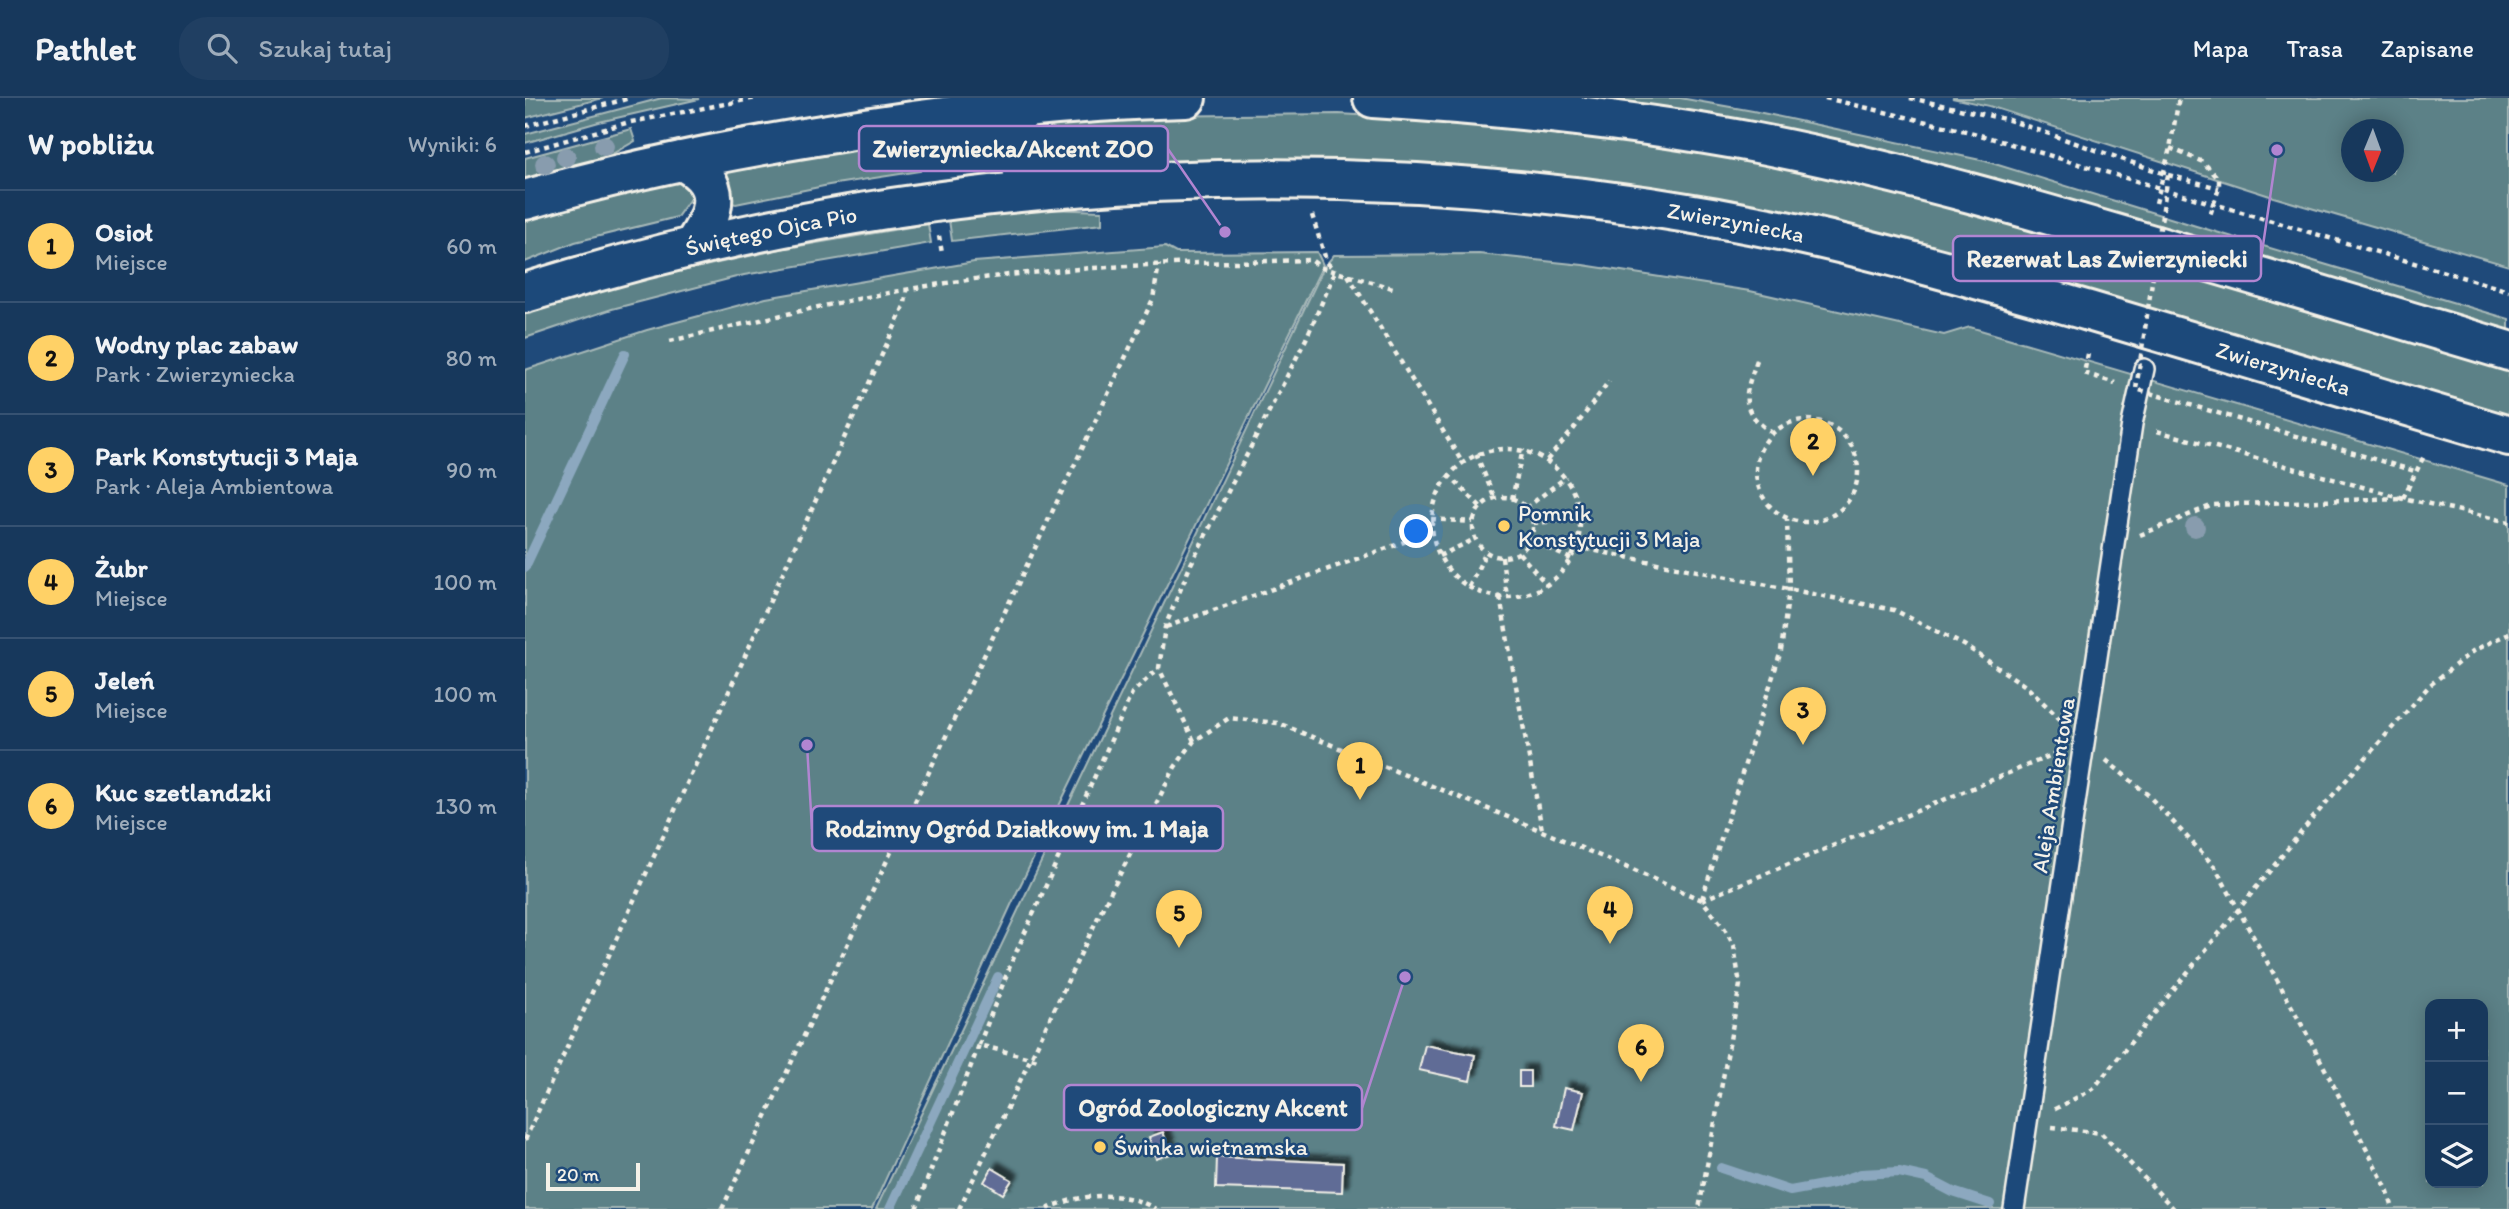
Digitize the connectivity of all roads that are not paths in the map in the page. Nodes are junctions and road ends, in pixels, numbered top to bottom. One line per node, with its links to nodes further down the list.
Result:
1 (1186, 98): 3 (main road)
2 (1373, 98): 9 (main road)
3 (1014, 101): 4 (main road); 5 (street)
4 (682, 161): 6 (main road); 7 (main road)
5 (1022, 192): 7 (main road, Świętego Ojca Pio); 11 (main road, Zwierzyniecka)
6 (525, 200)
7 (693, 246): 8 (main road, Świętego Ojca Pio)
8 (525, 293)
9 (2509, 351)
10 (2144, 369): 12 (street, Aleja Ambientowa)
11 (2509, 436)
12 (2014, 1209)

